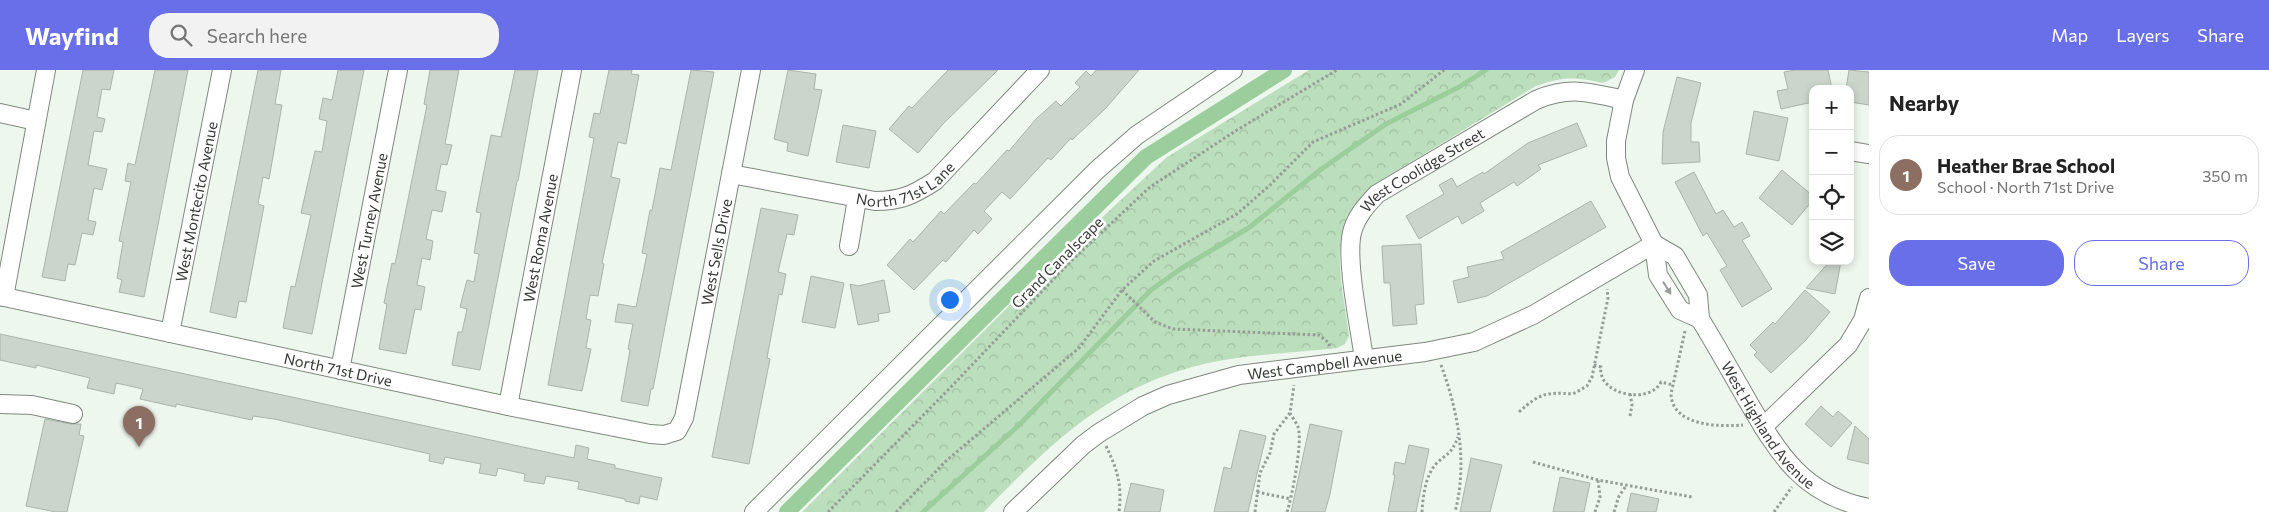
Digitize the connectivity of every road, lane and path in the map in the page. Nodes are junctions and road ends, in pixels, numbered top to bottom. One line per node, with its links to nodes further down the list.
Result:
1 (46, 70): 13 (street)
2 (222, 70): 26 (street, West Montecito Avenue)
3 (398, 70): 31 (street, West Turney Avenue)
4 (572, 70): 36 (street, West Roma Avenue)
5 (751, 70): 16 (street, West Sells Drive)
6 (1040, 70): 17 (street, North 71st Lane)
7 (1233, 70): 55 (street)
8 (1337, 70): 56 (path, Grand Canalscape)
9 (1444, 70): 21 (path)
10 (1634, 70): 11 (street)
11 (1624, 100): 18 (street); 27 (street, West Coolidge Street)
12 (0, 113): 13 (street)
13 (36, 121): 22 (street)
14 (1854, 152): 15 (street)
15 (1869, 154)
16 (730, 174): 17 (street, North 71st Lane); 43 (street, West Sells Drive)
17 (858, 199): 19 (street)
18 (1654, 244): 24 (street, West Highland Avenue); 24 (street, one-way to 24); 27 (street, West Campbell Avenue)
19 (849, 246)
20 (1607, 288): 30 (path)
21 (1122, 290): 28 (path); 57 (path)
22 (2, 297): 26 (street, North 71st Drive)
23 (1869, 298): 42 (street)
24 (1700, 319): 42 (street, West Highland Avenue)
25 (1685, 330): 33 (path)
26 (170, 333): 31 (street, North 71st Drive)
27 (1364, 359): 28 (street, West Campbell Avenue)
28 (1333, 362): 58 (street, West Campbell Avenue)
29 (1440, 365): 44 (path)
30 (1594, 365): 34 (path); 37 (path)
31 (340, 370): 36 (street, North 71st Drive)
32 (1294, 385): 38 (path)
33 (1673, 385): 34 (path); 41 (path)
34 (1630, 393): 40 (path)
35 (0, 404): 39 (street)
36 (508, 406): 43 (street, North 71st Drive)
37 (1519, 412)
38 (1290, 413): 50 (path); 52 (path)
39 (73, 414)
40 (1630, 416)
41 (1743, 425)
42 (1763, 427): 53 (street, West Highland Avenue)
43 (676, 432)
44 (1458, 437): 62 (path); 63 (path)
45 (1106, 445): 59 (path)
46 (1533, 462): 47 (path)
47 (1598, 480): 48 (path); 64 (path)
48 (1626, 486): 51 (path); 65 (path)
49 (1792, 487): 54 (path)
50 (1257, 492): 52 (path); 60 (path)
51 (1692, 497)
52 (1292, 499): 61 (path)
53 (1864, 507)
54 (1778, 510): 66 (path)
55 (754, 512)
56 (828, 512)
57 (896, 512)
58 (1013, 512)
59 (1119, 512)
60 (1255, 512)
61 (1287, 512)
62 (1422, 512)
63 (1455, 512)
64 (1595, 512)
65 (1614, 512)
66 (1774, 512)

